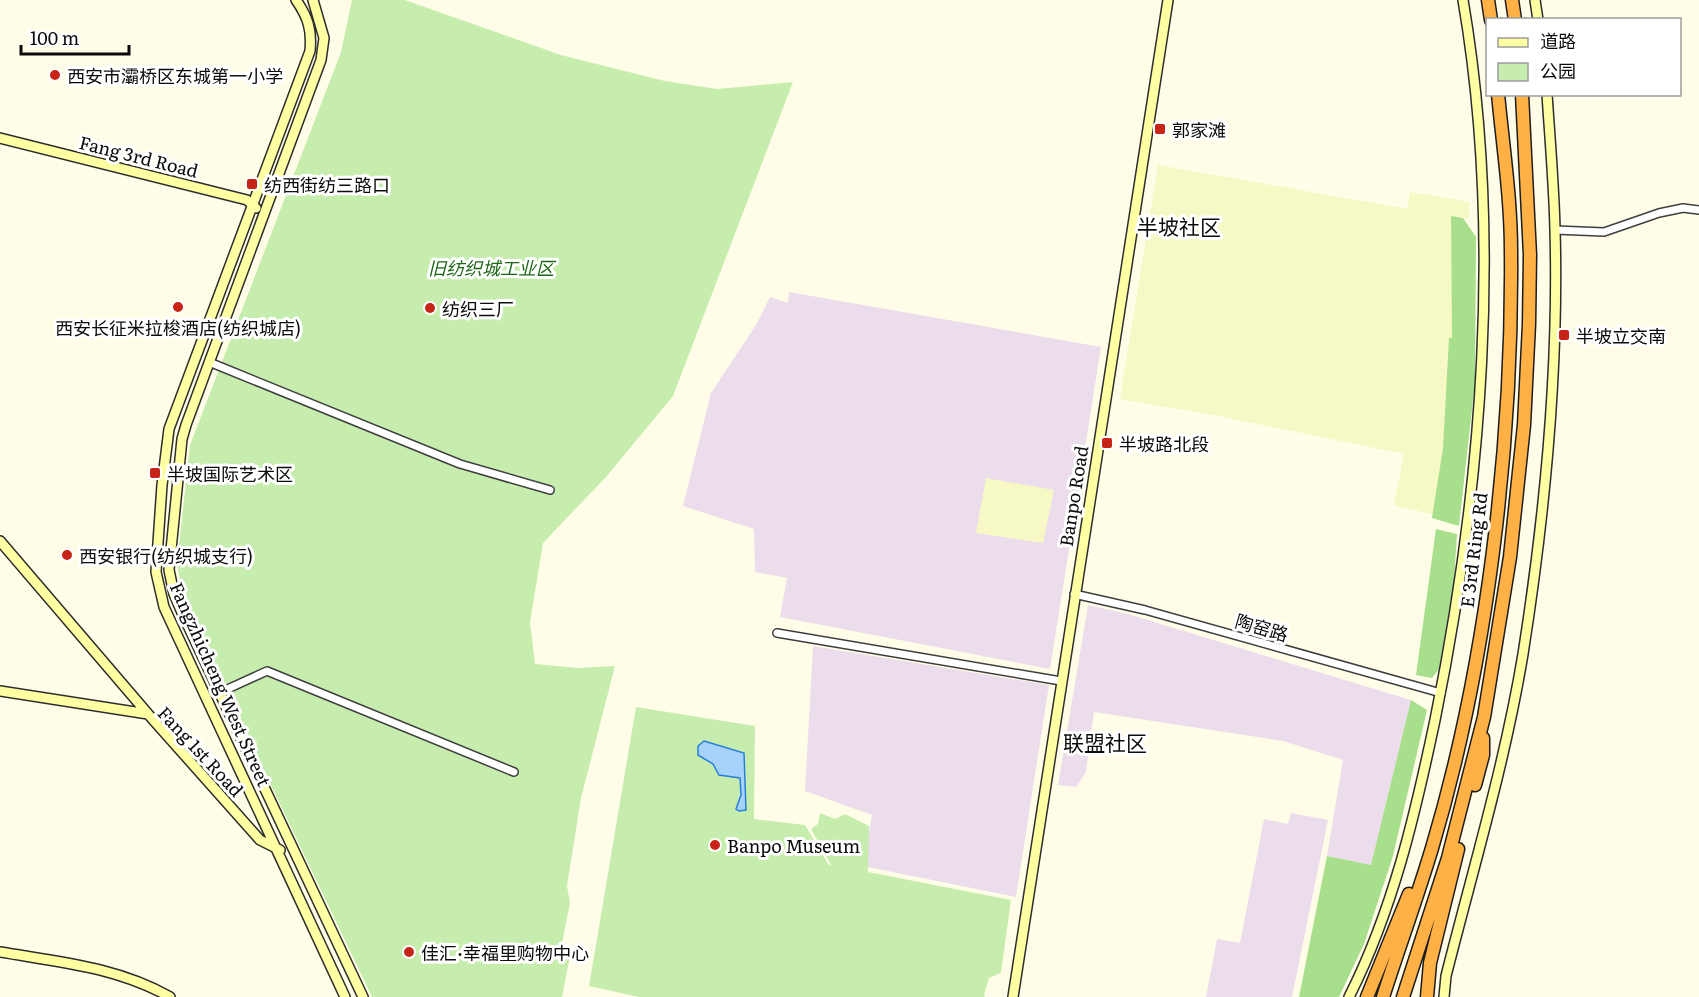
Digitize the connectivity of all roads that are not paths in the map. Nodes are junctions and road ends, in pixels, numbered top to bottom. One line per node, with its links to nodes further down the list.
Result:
1 (296, 0): 15 (main road, Fangzhicheng West Street)
2 (313, 0): 17 (main road, Fangzhicheng West Street)
3 (1168, 0): 22 (main road, Banpo Road)
4 (1463, 0): 27 (main road)
5 (1488, 0): 8 (highway)
6 (1512, 0): 9 (highway)
7 (1535, 0): 10 (main road)
8 (1491, 18)
9 (1515, 18)
10 (1538, 18)
11 (1498, 96): 32 (highway, E 3rd Ring Rd)
12 (1522, 96): 29 (highway, E 3rd Ring Rd)
13 (1547, 96): 18 (main road)
14 (0, 138): 15 (main road, Fang 3rd Road)
15 (253, 207): 17 (main road, Fang 3rd Road); 33 (main road, Fangzhicheng West Street)
16 (1699, 210): 18 (street)
17 (266, 212): 19 (main road, Fangzhicheng West Street)
18 (1555, 230): 44 (main road)
19 (209, 362): 20 (street); 26 (main road, Fangzhicheng West Street)
20 (550, 490)
21 (0, 541): 28 (main road)
22 (1074, 594): 24 (main road, Banpo Road); 27 (street, 陶窑路)
23 (777, 633): 24 (street)
24 (1061, 681): 38 (main road, Banpo Road)
25 (0, 692): 28 (main road, Fang 1st Road)
26 (220, 693): 30 (street); 31 (main road, Fangzhicheng West Street)
27 (1441, 693): 39 (main road)
28 (148, 714): 33 (main road, Fang 1st Road)
29 (1484, 717): 42 (highway, E 3rd Ring Rd); 43 (highway)
30 (514, 772)
31 (291, 845): 33 (main road); 37 (main road, Fangzhicheng West Street)
32 (1432, 847): 40 (highway); 41 (highway, E 3rd Ring Rd)
33 (279, 850): 36 (main road, Fangzhicheng West Street)
34 (0, 952): 35 (main road)
35 (171, 997)
36 (345, 997)
37 (363, 997)
38 (1013, 997)
39 (1349, 997)
40 (1367, 997)
41 (1383, 997)
42 (1403, 997)
43 (1427, 997)
44 (1444, 997)

